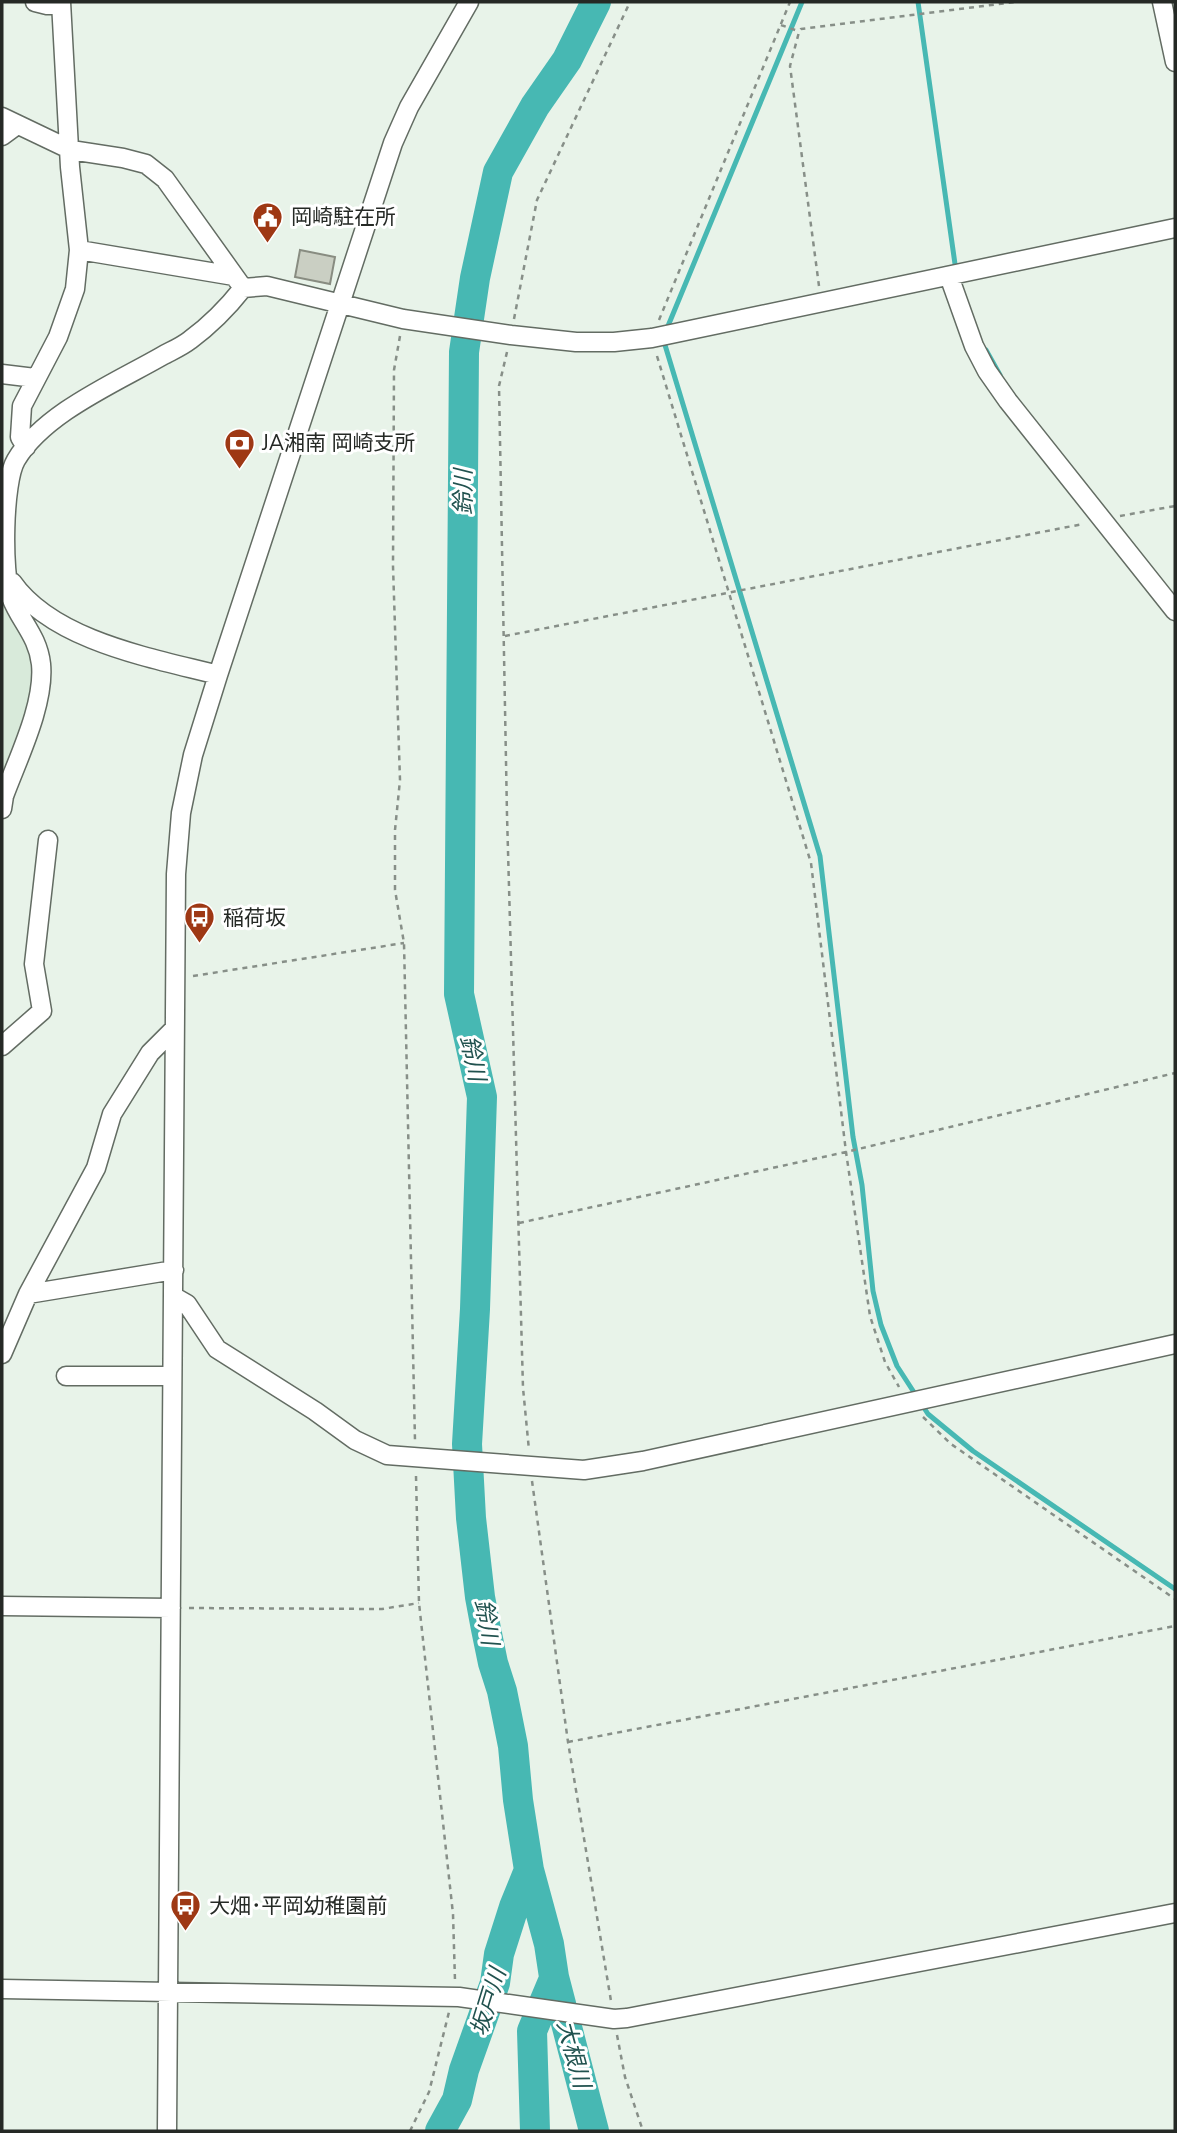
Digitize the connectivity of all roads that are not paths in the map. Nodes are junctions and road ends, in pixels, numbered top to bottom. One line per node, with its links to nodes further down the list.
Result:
1 (35, 2): 4 (street)
2 (469, 2): 13 (street)
3 (1162, 2): 5 (street)
4 (61, 4): 8 (street)
5 (1175, 62)
6 (9, 121): 7 (street); 8 (street)
7 (2, 136)
8 (71, 150): 10 (street); 12 (street)
9 (1175, 228): 11 (street)
10 (79, 250): 12 (street); 15 (street)
11 (949, 276): 13 (street); 19 (street)
12 (239, 282): 13 (street); 16 (street)
13 (341, 304): 20 (street)
14 (2, 374): 15 (street)
15 (35, 378): 16 (street)
16 (26, 447): 17 (street)
17 (8, 462): 18 (street)
18 (6, 574): 20 (street); 21 (street)
19 (1175, 611)
20 (218, 675): 23 (street)
21 (2, 809)
22 (48, 840): 24 (street)
23 (174, 1029): 25 (street); 26 (street)
24 (2, 1046)
25 (174, 1270): 26 (street); 27 (street)
26 (29, 1294): 29 (street)
27 (173, 1296): 28 (street); 31 (street)
28 (1175, 1344)
29 (2, 1354)
30 (66, 1376): 31 (street)
31 (172, 1376): 33 (street)
32 (2, 1606): 33 (street)
33 (172, 1608): 36 (street)
34 (1175, 1913): 36 (street)
35 (2, 1989): 36 (street)
36 (167, 1991): 37 (street)
37 (167, 2131)

